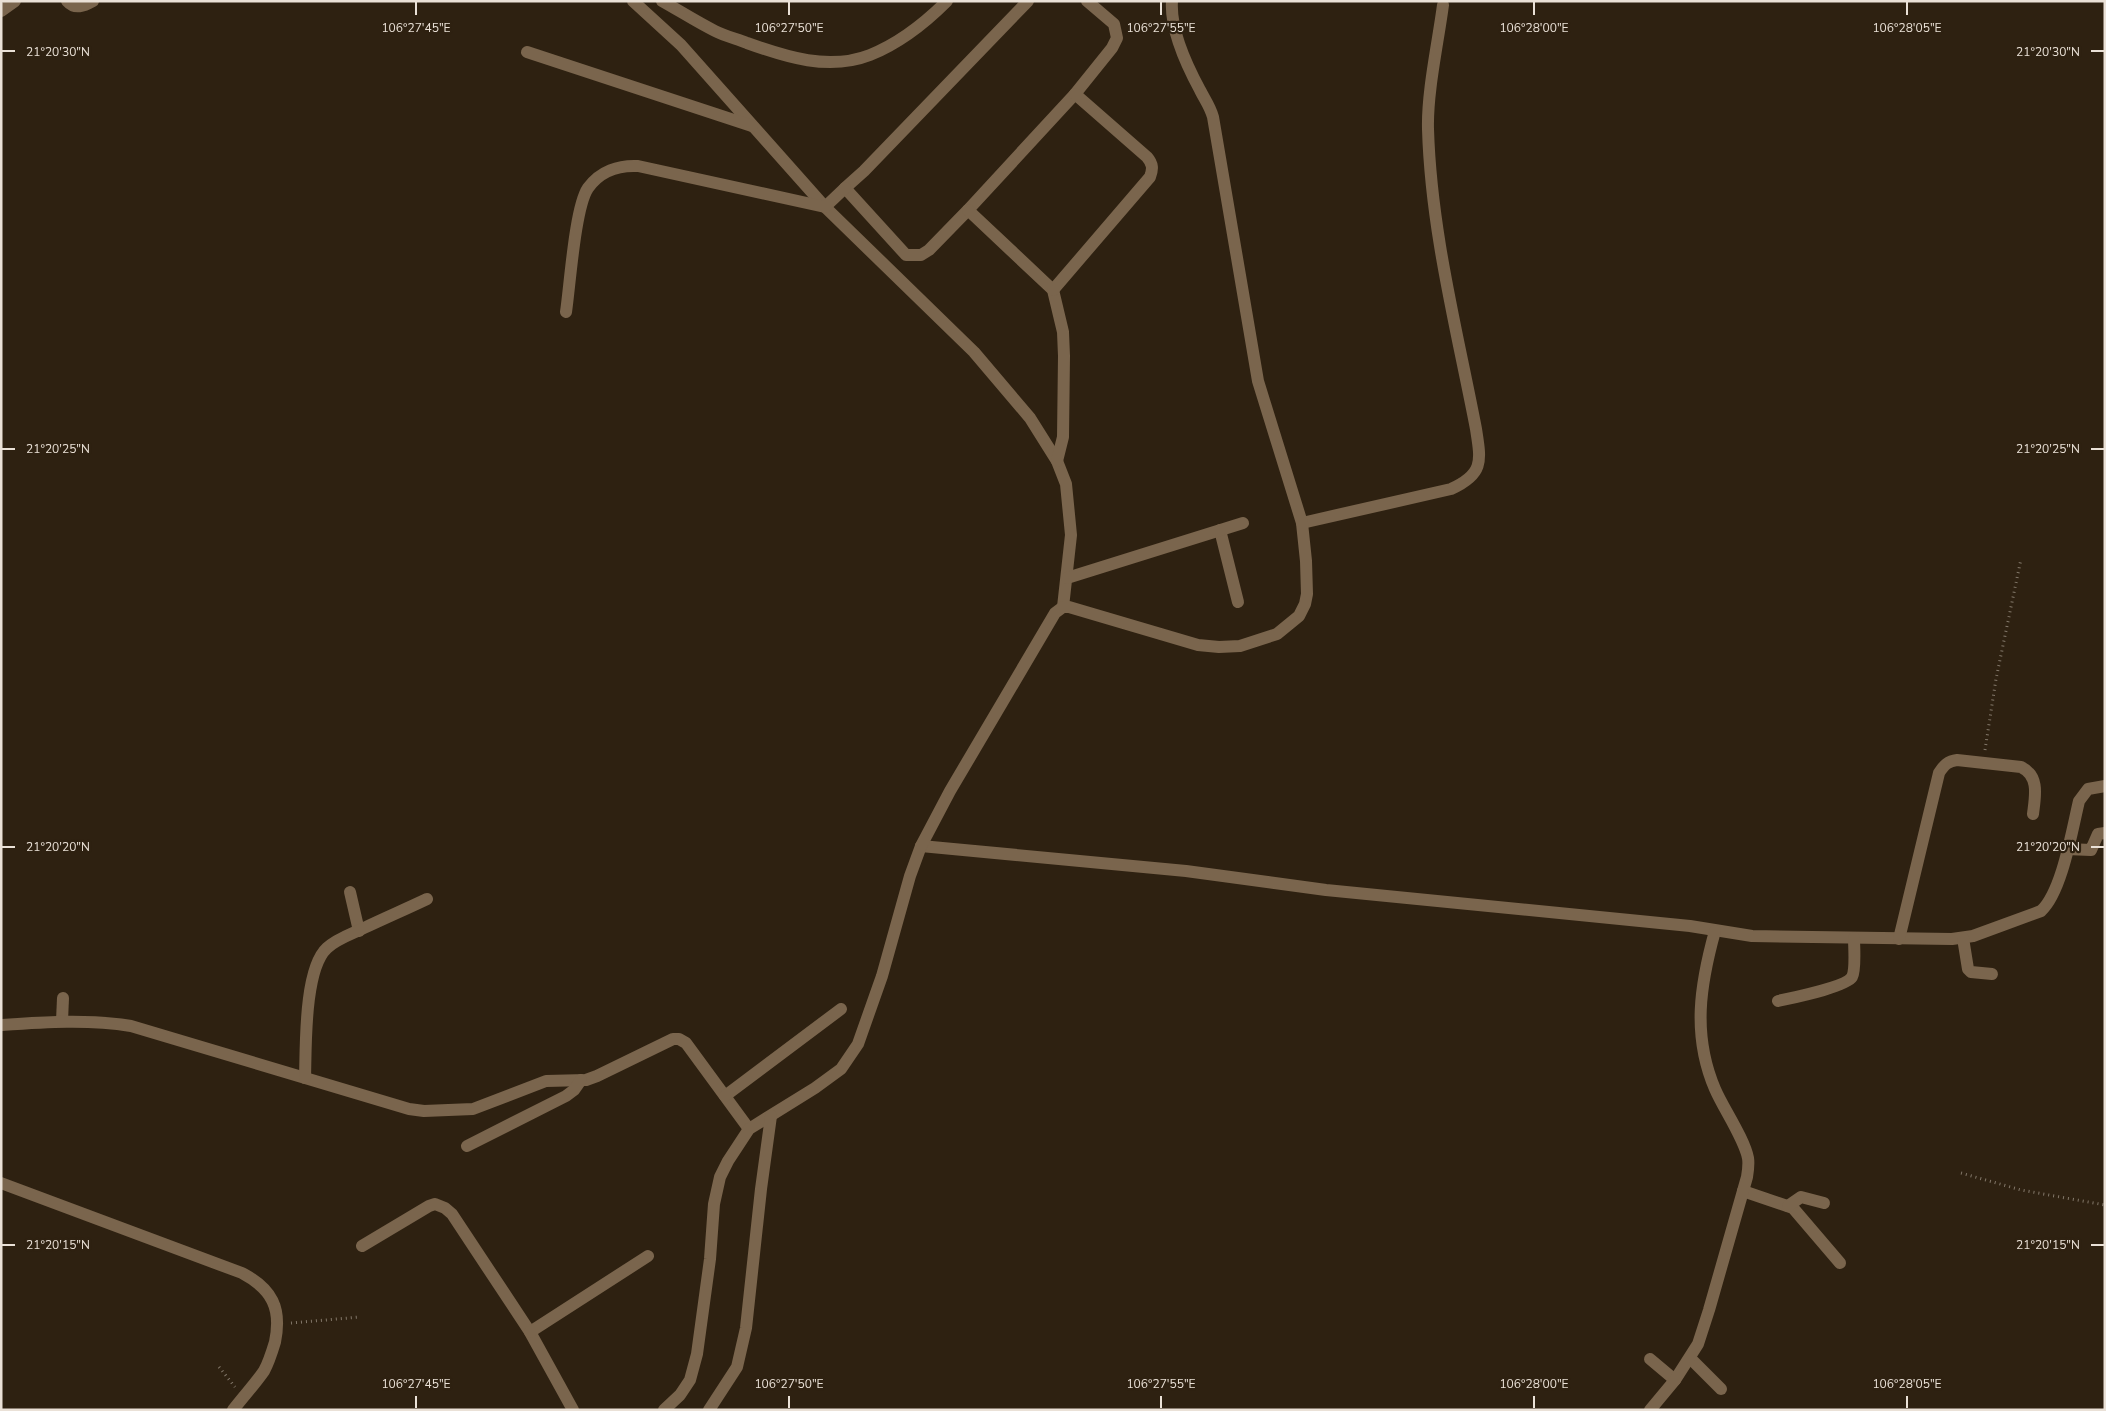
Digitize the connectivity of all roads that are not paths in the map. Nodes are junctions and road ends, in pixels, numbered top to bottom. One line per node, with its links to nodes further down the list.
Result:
1 (15, 1): 11 (street)
2 (67, 1): 3 (street)
3 (93, 1)
4 (633, 1): 14 (street)
5 (662, 1): 6 (street)
6 (947, 1)
7 (1028, 1): 15 (street)
8 (1087, 1): 13 (street)
9 (1172, 1): 22 (street)
10 (1443, 5): 22 (street)
11 (1, 10)
12 (527, 52): 14 (street)
13 (1075, 94): 17 (street); 18 (street)
14 (754, 127): 16 (street)
15 (845, 188): 16 (street); 17 (street)
16 (825, 207): 19 (street); 20 (street)
17 (968, 210): 18 (street)
18 (1054, 290): 20 (street)
19 (566, 312)
20 (1057, 461): 24 (street)
21 (1243, 523): 23 (street)
22 (1302, 523): 26 (street)
23 (1220, 530): 24 (street); 25 (street)
24 (1067, 578): 26 (street)
25 (1238, 602)
26 (1063, 607): 30 (street)
27 (2105, 786): 31 (street)
28 (2033, 814): 38 (street)
29 (2105, 833): 31 (street)
30 (922, 846): 35 (street); 48 (street)
31 (2067, 849): 37 (street)
32 (350, 892): 34 (street)
33 (428, 899): 34 (street)
34 (359, 931): 45 (street)
35 (1715, 931): 36 (street); 52 (street)
36 (1854, 938): 38 (street); 41 (street)
37 (1963, 938): 38 (street); 39 (street)
38 (1899, 939)
39 (1992, 974)
40 (63, 998): 43 (street)
41 (1778, 1001)
42 (841, 1009): 47 (street)
43 (62, 1021): 44 (street); 45 (street)
44 (1, 1025)
45 (305, 1078): 46 (street)
46 (581, 1080): 47 (street); 50 (street)
47 (725, 1096): 49 (street)
48 (771, 1116): 49 (street); 66 (street)
49 (749, 1129): 65 (street)
50 (467, 1146)
51 (1, 1183): 63 (street)
52 (1743, 1191): 54 (street); 59 (street)
53 (1824, 1203): 54 (street)
54 (1788, 1206): 57 (street)
55 (362, 1246): 58 (street)
56 (648, 1256): 58 (street)
57 (1840, 1262)
58 (530, 1332): 64 (street)
59 (1690, 1358): 61 (street); 62 (street)
60 (1650, 1359): 61 (street)
61 (1675, 1380): 67 (street)
62 (1720, 1389)
63 (233, 1410)
64 (574, 1410)
65 (664, 1410)
66 (710, 1410)
67 (1650, 1410)

